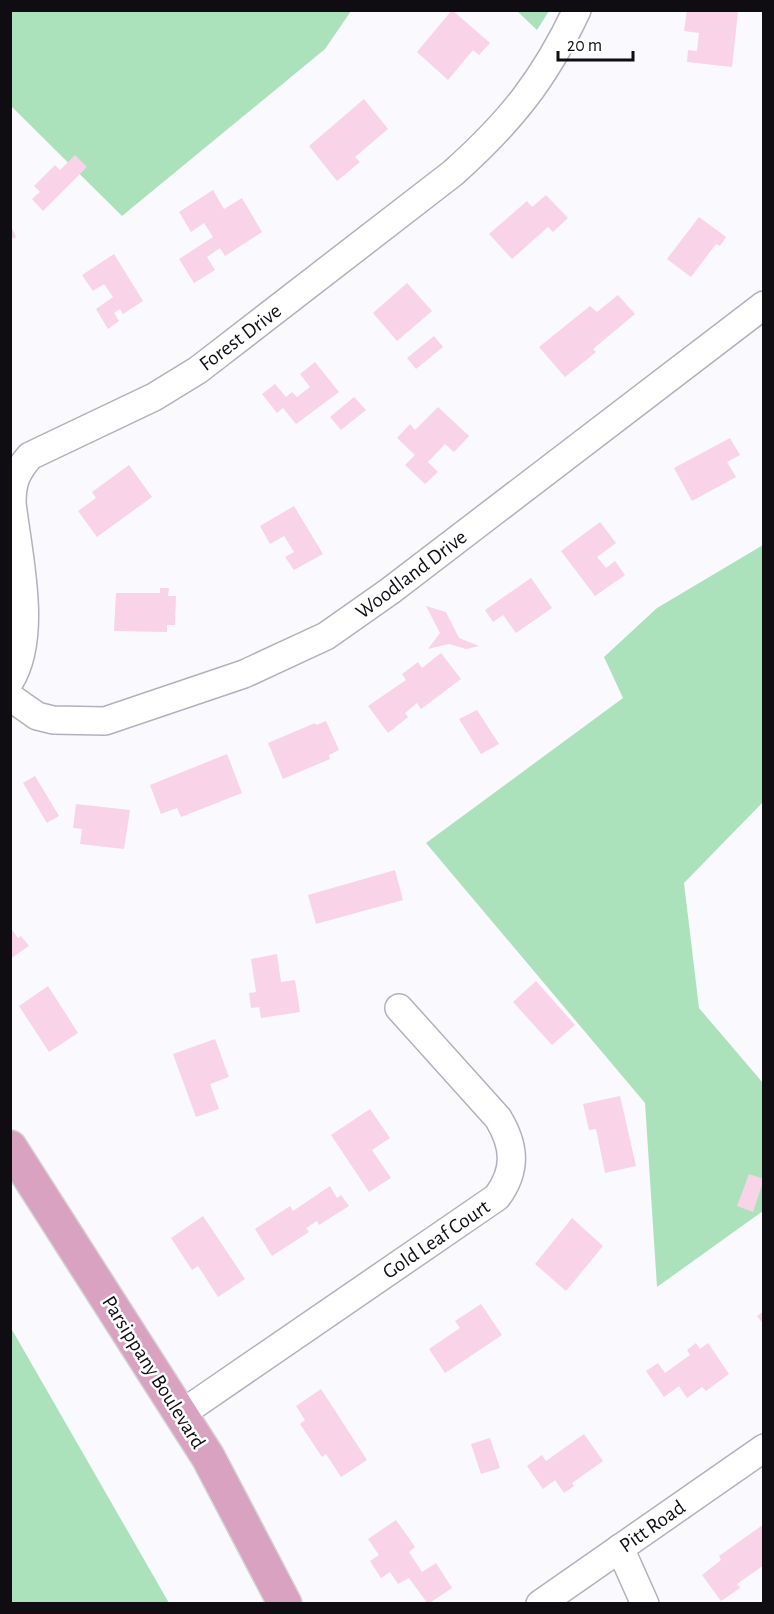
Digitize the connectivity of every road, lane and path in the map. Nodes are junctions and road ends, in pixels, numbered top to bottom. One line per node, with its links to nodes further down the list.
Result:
1 (577, 10): 3 (street, Forest Drive)
2 (764, 305): 4 (street, Woodland Drive)
3 (10, 681)
4 (10, 697)
5 (399, 1008): 7 (street, Gold Leaf Court)
6 (10, 1147): 7 (main road, Parsippany Boulevard)
7 (181, 1414): 10 (main road, Parsippany Boulevard)
8 (764, 1448): 9 (street, Pitt Road)
9 (620, 1548): 11 (street, Pitt Road); 12 (street)
10 (285, 1604)
11 (540, 1604)
12 (645, 1604)

